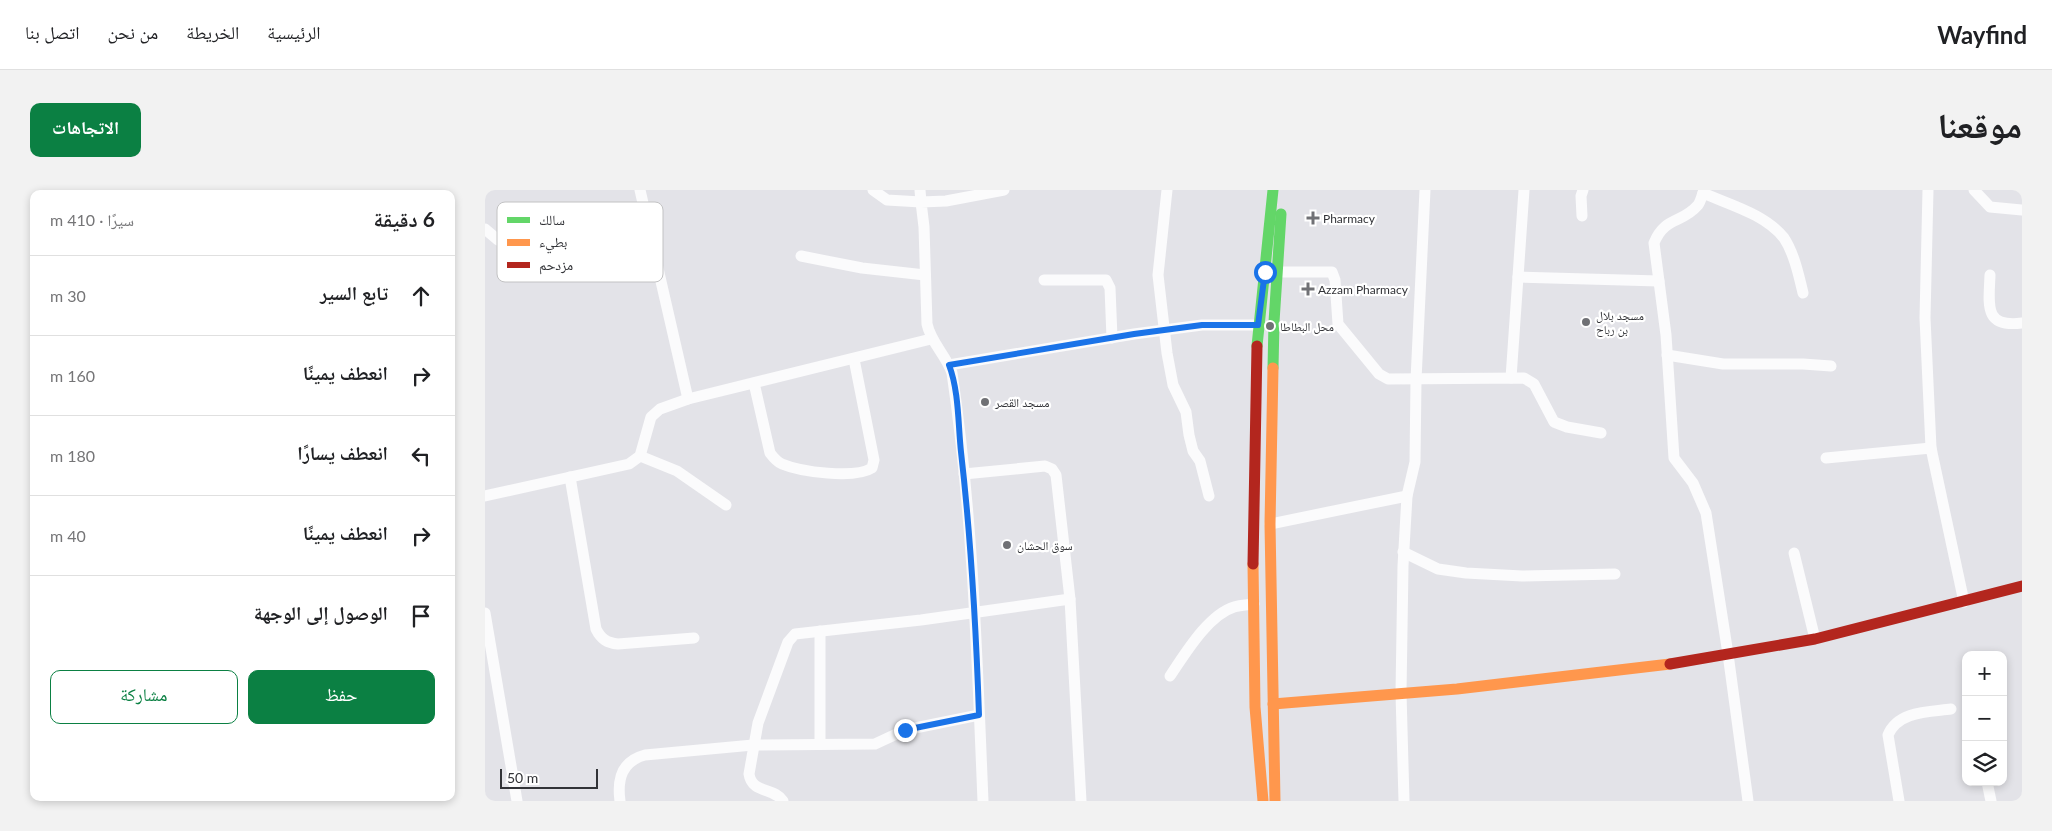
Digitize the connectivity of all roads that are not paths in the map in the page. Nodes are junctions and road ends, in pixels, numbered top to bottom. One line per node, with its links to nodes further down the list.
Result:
1 (873, 190): 13 (street)
2 (920, 190): 13 (street)
3 (1004, 190): 13 (street)
4 (1167, 190): 29 (street)
5 (1273, 190): 28 (main road)
6 (1283, 190): 19 (main road)
7 (1425, 190): 37 (street)
8 (1524, 190): 22 (street)
9 (1583, 190): 15 (street)
10 (1928, 190): 41 (street)
11 (1974, 190): 14 (street)
12 (1703, 192): 25 (street); 26 (street)
13 (921, 202): 20 (street)
14 (2022, 210)
15 (1582, 216)
16 (485, 229): 17 (street)
17 (497, 239)
18 (801, 256): 20 (street)
19 (1277, 272): 37 (street); 50 (main road)
20 (925, 275): 31 (street)
21 (1990, 276): 27 (street)
22 (1518, 277): 25 (street); 36 (street)
23 (1044, 280): 30 (street)
24 (660, 282): 39 (street)
25 (1659, 282): 32 (street)
26 (1803, 293)
27 (2022, 323)
28 (1258, 325): 29 (street); 57 (main road)
29 (1166, 330): 30 (street); 47 (street)
30 (1112, 338): 34 (street)
31 (931, 339): 33 (street); 34 (street)
32 (1667, 355): 35 (street); 63 (street)
33 (854, 359): 38 (street); 38 (street)
34 (949, 365): 44 (street)
35 (1831, 366)
36 (1511, 378): 37 (street); 40 (street)
37 (1416, 380): 48 (street)
38 (754, 383): 39 (street)
39 (688, 399): 42 (street)
40 (1601, 433)
41 (1931, 448): 43 (street); 56 (street)
42 (640, 456): 45 (street); 49 (street)
43 (1826, 458)
44 (964, 474): 55 (street); 59 (street)
45 (570, 477): 46 (street); 61 (street)
46 (485, 496)
47 (1209, 496)
48 (1407, 496): 50 (street); 51 (street)
49 (726, 505)
50 (1269, 524): 66 (main road)
51 (1403, 552): 53 (street); 65 (street)
52 (1794, 553): 62 (street)
53 (1615, 574)
54 (2022, 586): 56 (main road)
55 (1070, 599): 59 (street); 76 (street)
56 (1964, 602): 62 (main road)
57 (1254, 604): 64 (street); 77 (main road)
58 (485, 612): 72 (street)
59 (975, 613): 60 (street); 68 (street)
60 (820, 631): 69 (street); 70 (street)
61 (694, 638)
62 (1815, 640): 63 (main road)
63 (1728, 654): 65 (main road); 80 (street)
64 (1170, 676)
65 (1401, 693): 66 (main road); 79 (street)
66 (1273, 704): 78 (main road)
67 (1951, 709): 81 (street)
68 (979, 715): 69 (street); 75 (street)
69 (819, 743): 70 (street)
70 (753, 745): 73 (street); 74 (street)
71 (1988, 786): 82 (street)
72 (517, 801)
73 (620, 801)
74 (783, 801)
75 (983, 801)
76 (1081, 801)
77 (1263, 801)
78 (1275, 801)
79 (1404, 801)
80 (1748, 801)
81 (1899, 801)
82 (1991, 801)

